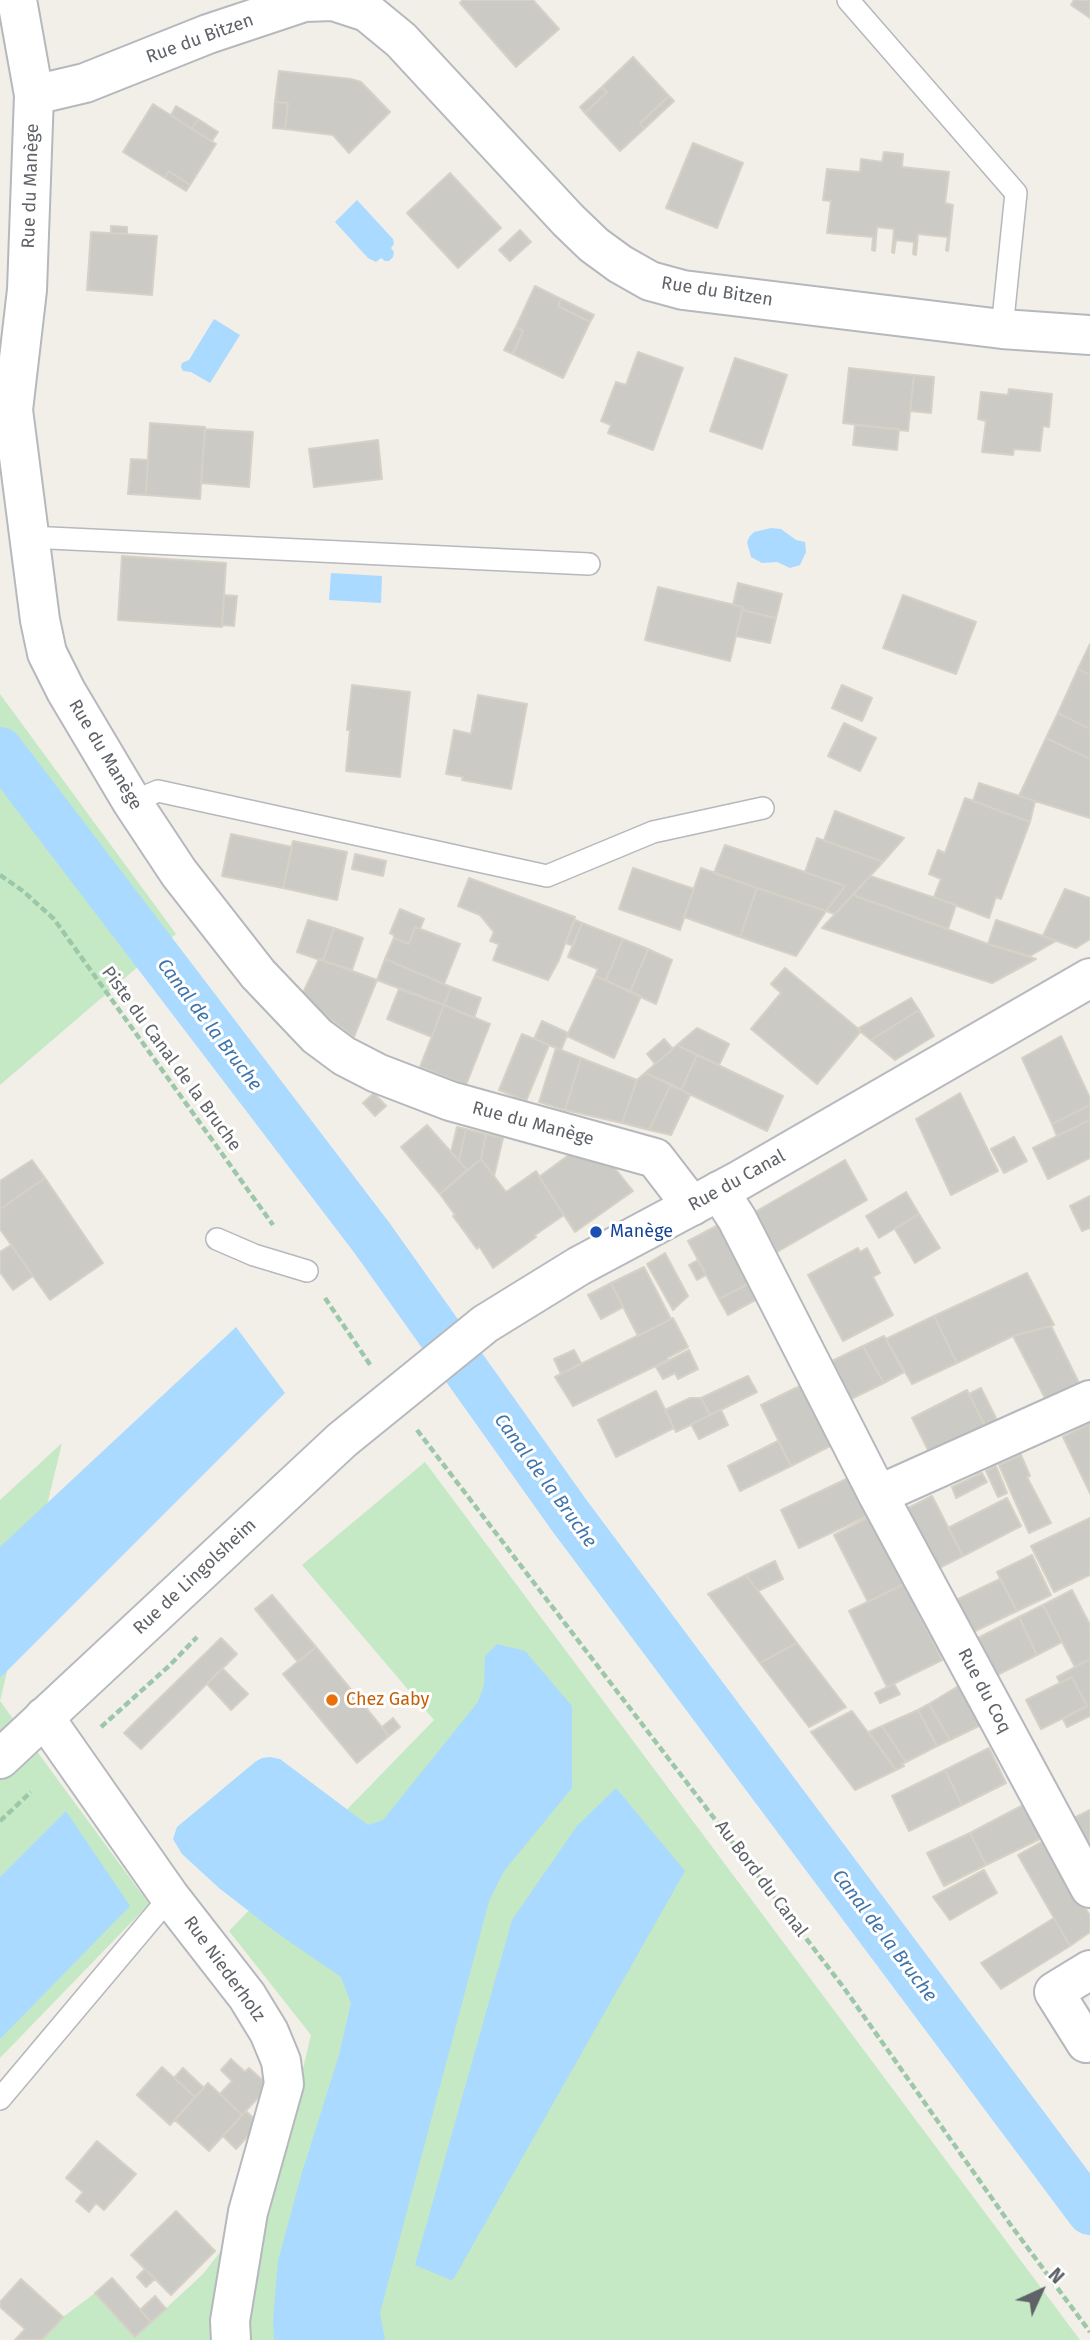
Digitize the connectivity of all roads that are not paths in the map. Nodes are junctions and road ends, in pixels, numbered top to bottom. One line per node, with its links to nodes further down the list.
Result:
1 (17, 0): 4 (street, Rue du Manège)
2 (848, 0): 5 (lane)
3 (366, 6): 4 (street, Rue du Bitzen); 5 (street, Rue du Bitzen)
4 (34, 95): 7 (street, Rue du Manège)
5 (1002, 329): 6 (street, Rue du Bitzen)
6 (1090, 335)
7 (29, 537): 8 (lane); 9 (street, Rue du Manège)
8 (589, 564)
9 (132, 802): 10 (lane); 12 (street, Rue du Manège)
10 (763, 808)
11 (1090, 978): 12 (street, Rue du Canal)
12 (705, 1199): 15 (street, Rue du Canal); 17 (street, Rue du Coq)
13 (217, 1239): 14 (lane)
14 (307, 1271)
15 (408, 1387): 18 (street, Rue de Lingolsheim)
16 (1090, 1400): 17 (street)
17 (878, 1495): 20 (street, Rue du Coq)
18 (44, 1717): 19 (street, Rue de Lingolsheim); 21 (street, Rue Niederholz)
19 (0, 1759)
20 (1090, 1888)
21 (170, 1897): 24 (lane); 25 (street, Rue Niederholz)
22 (1090, 1970): 23 (street)
23 (1090, 2040)
24 (0, 2099)
25 (231, 2340)

